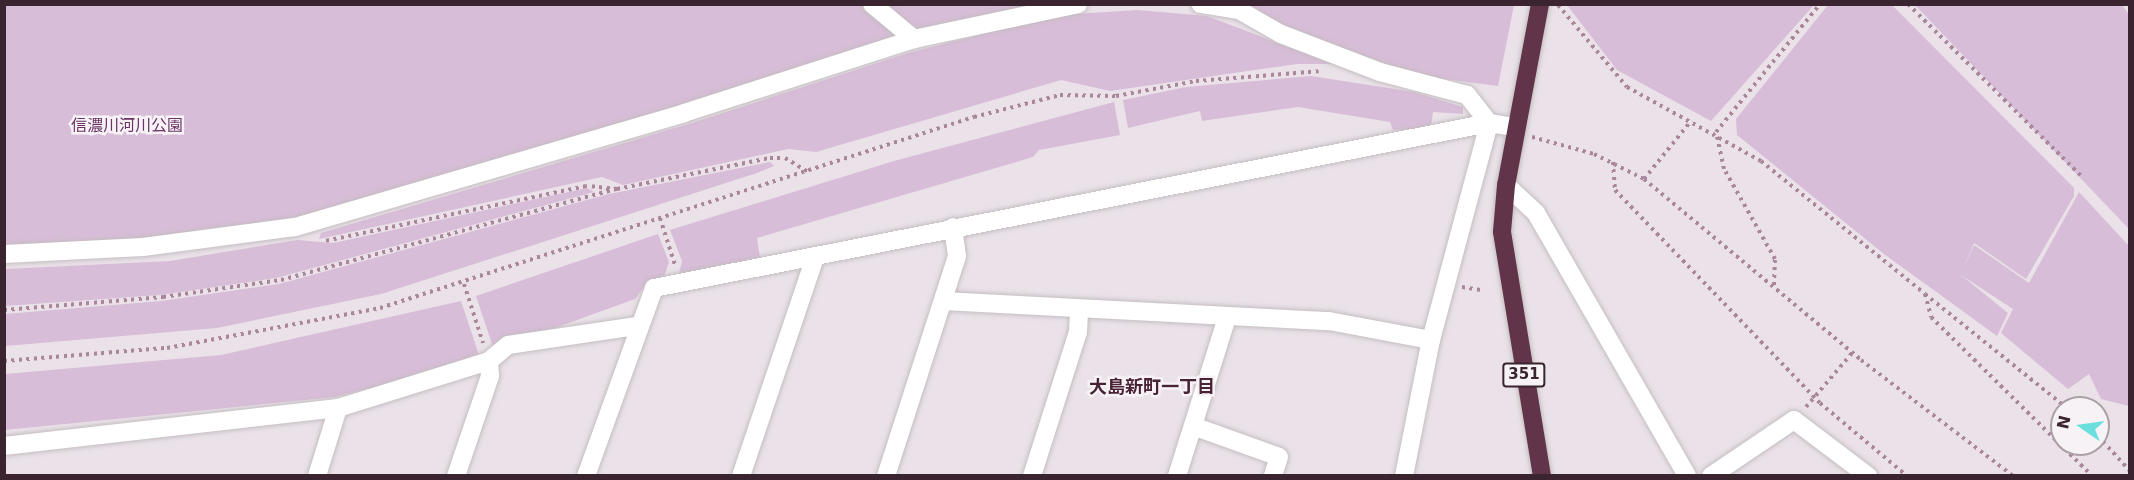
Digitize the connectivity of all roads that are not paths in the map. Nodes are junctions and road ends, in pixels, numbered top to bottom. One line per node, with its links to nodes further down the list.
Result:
1 (872, 4): 5 (street)
2 (1078, 4): 5 (street)
3 (1200, 4): 6 (street)
4 (1540, 4): 7 (highway, 351)
5 (914, 39): 10 (street)
6 (1489, 123): 7 (street); 9 (street); 16 (street)
7 (1523, 132): 8 (highway, 351)
8 (1506, 185): 30 (highway, 351); 31 (street)
9 (953, 227): 11 (street); 12 (street)
10 (4, 254)
11 (815, 257): 15 (street); 24 (street)
12 (943, 301): 13 (street); 25 (street)
13 (1079, 310): 14 (street); 26 (street)
14 (1227, 317): 16 (street); 19 (street)
15 (636, 326): 17 (street); 23 (street)
16 (1431, 340): 29 (street)
17 (489, 361): 18 (street); 22 (street)
18 (338, 408): 20 (street); 21 (street)
19 (1193, 426): 27 (street); 28 (street)
20 (4, 446)
21 (317, 476)
22 (456, 476)
23 (586, 476)
24 (741, 476)
25 (886, 476)
26 (1032, 476)
27 (1177, 476)
28 (1273, 476)
29 (1404, 476)
30 (1542, 476)
31 (1688, 476)
32 (1711, 476): 33 (street)
33 (1868, 476)

